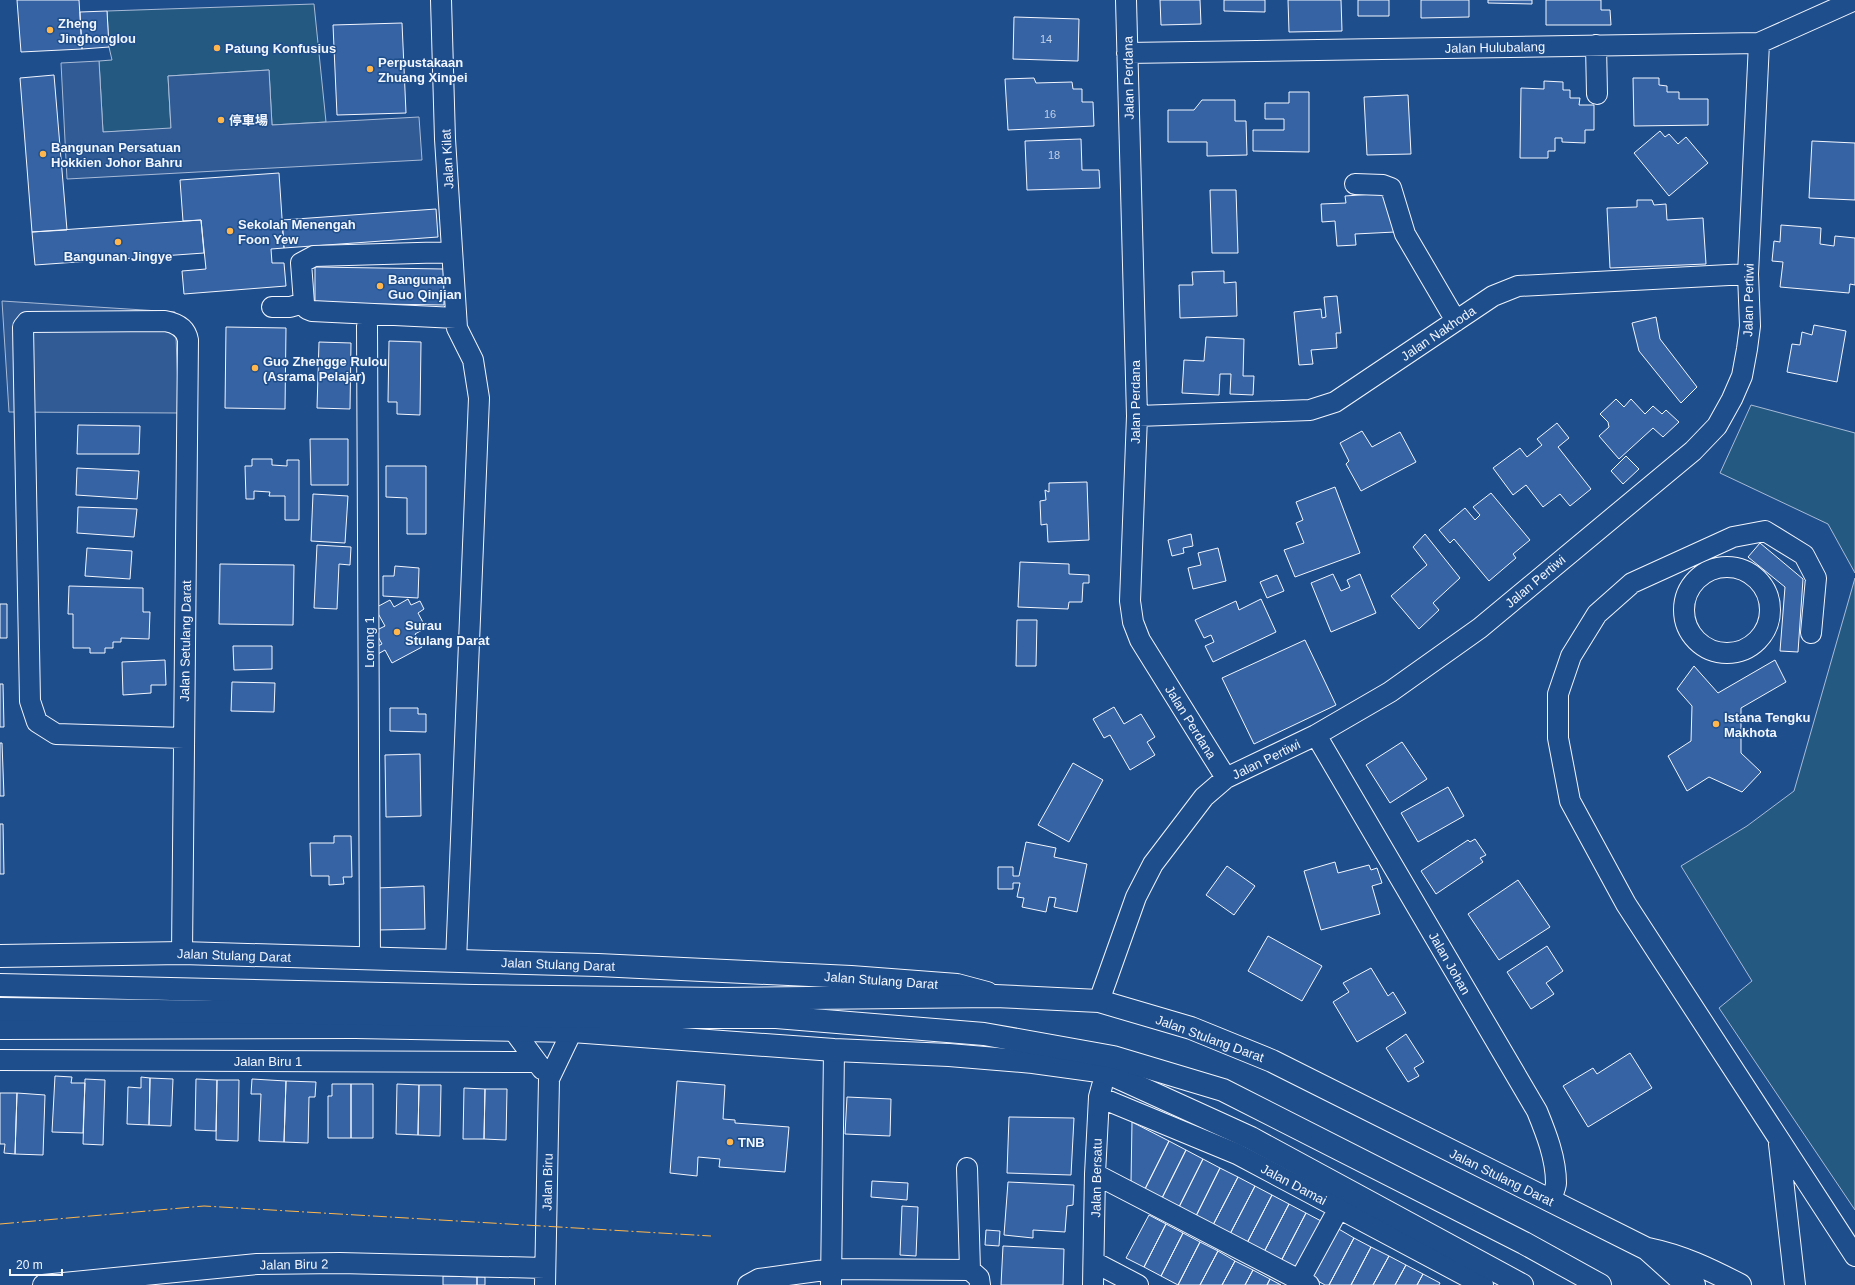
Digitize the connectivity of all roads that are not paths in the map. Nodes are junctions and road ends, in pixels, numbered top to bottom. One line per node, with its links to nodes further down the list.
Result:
1 (441, 0): 9 (street, Jalan Kilat)
2 (1126, 0): 6 (street, Jalan Perdana)
3 (1855, 0): 4 (street, Jalan Hulubalang)
4 (1759, 43): 5 (street, Jalan Hulubalang); 10 (street, Jalan Pertiwi)
5 (1596, 45): 6 (street, Jalan Hulubalang); 7 (street)
6 (1127, 53): 16 (street, Jalan Perdana)
7 (1597, 94)
8 (1355, 184): 14 (street)
9 (452, 252): 11 (street); 13 (street, Jalan Kilat)
10 (1748, 274): 14 (street, Jalan Nakhoda); 20 (street, Jalan Pertiwi)
11 (304, 303): 12 (street); 13 (street)
12 (272, 307)
13 (456, 318): 24 (street, Jalan Kilat)
14 (1456, 321): 16 (street, Jalan Nakhoda)
15 (367, 326): 26 (street, Lorong 1)
16 (1137, 416): 22 (street, Jalan Perdana)
17 (1733, 537): 18 (street); 19 (street); 40 (street)
18 (1733, 567): 18 (street)
19 (1811, 633)
20 (1316, 735): 22 (street, Jalan Pertiwi); 43 (street, Jalan Johan)
21 (184, 738): 21 (street, Jalan Setulang Darat); 23 (street, Jalan Setulang Darat)
22 (1226, 778): 29 (street, Jalan Pertiwi)
23 (182, 953): 25 (main road, Jalan Stulang Darat); 26 (main road, Jalan Stulang Darat)
24 (456, 954): 26 (main road, Jalan Stulang Darat); 28 (main road, Jalan Stulang Darat)
25 (0, 956)
26 (370, 959)
27 (0, 985): 28 (main road)
28 (995, 996): 29 (main road, Jalan Stulang Darat)
29 (1099, 1001): 43 (main road, Jalan Stulang Darat)
30 (0, 1009): 58 (main road)
31 (0, 1028): 32 (main road)
32 (514, 1031): 33 (main road); 36 (street)
33 (572, 1031): 34 (main road); 38 (street, Jalan Biru)
34 (834, 1050): 37 (main road); 49 (street)
35 (0, 1060): 36 (street, Jalan Biru 1)
36 (536, 1062): 38 (street)
37 (1106, 1072): 39 (street, Jalan Bersatu); 57 (main road)
38 (550, 1079): 48 (street, Jalan Biru)
39 (1099, 1097): 42 (street, Jalan Bersatu); 44 (street, Jalan Damai)
40 (1778, 1140): 46 (street); 61 (street)
41 (967, 1168): 50 (street)
42 (1095, 1174): 47 (street, Jalan Bersatu); 51 (street)
43 (1550, 1200): 45 (main road, Jalan Stulang Darat)
44 (1339, 1208): 51 (street); 56 (street, Jalan Damai)
45 (1647, 1249): 59 (main road, Jalan Stulang Darat); 60 (main road)
46 (1855, 1256)
47 (1094, 1262): 54 (street, Jalan Bersatu); 55 (street)
48 (545, 1276): 52 (street, Jalan Biru 2)
49 (831, 1277): 50 (street); 53 (street)
50 (975, 1278)
51 (1302, 1283)
52 (43, 1285)
53 (748, 1285)
54 (1093, 1285)
55 (1138, 1285)
56 (1483, 1285)
57 (1522, 1285)
58 (1600, 1285)
59 (1694, 1285)
60 (1740, 1285)
61 (1795, 1285)

